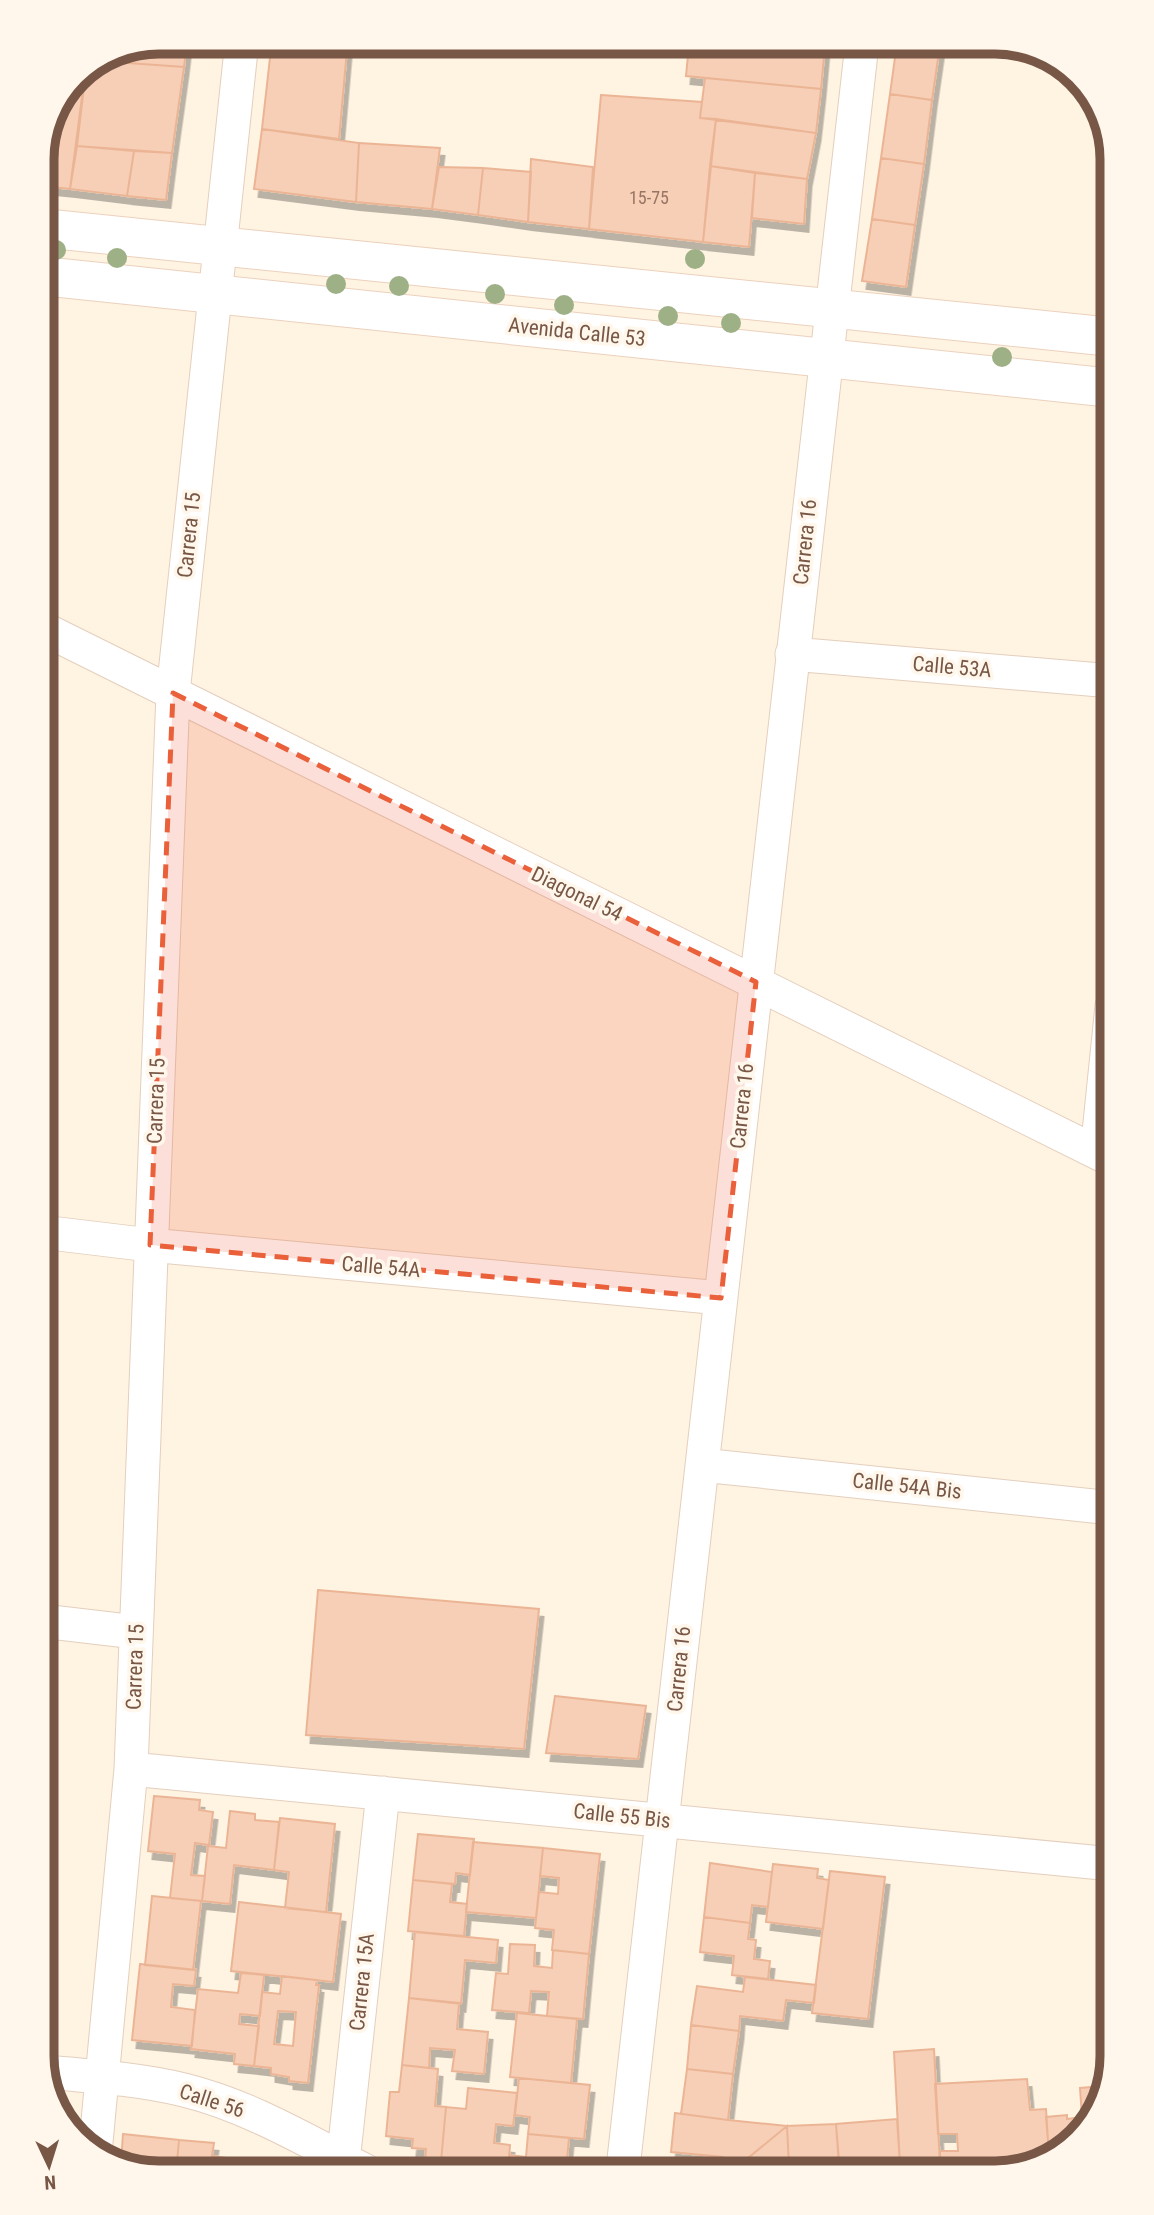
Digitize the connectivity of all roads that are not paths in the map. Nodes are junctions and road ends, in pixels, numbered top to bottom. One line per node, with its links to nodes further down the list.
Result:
1 (241, 54): 4 (street, Carrera 15)
2 (861, 54): 7 (street, Carrera 16)
3 (54, 229): 4 (main road)
4 (220, 246): 6 (street, Carrera 15); 7 (main road)
5 (54, 277): 6 (main road, Avenida Calle 53)
6 (215, 294): 9 (main road, Avenida Calle 53); 14 (street, Carrera 15)
7 (831, 308): 8 (main road); 9 (street, Carrera 16)
8 (1100, 336)
9 (826, 358): 10 (main road, Avenida Calle 53); 12 (street, Carrera 16)
10 (1100, 386)
11 (54, 634): 14 (street, Diagonal 54)
12 (792, 654): 13 (street, Calle 53A); 15 (street, Carrera 16)
13 (1100, 680)
14 (173, 693): 15 (street, Diagonal 54); 18 (street, Carrera 15)
15 (756, 982): 16 (street, Diagonal 54); 19 (street, Carrera 16)
16 (1100, 1154)
17 (54, 1233): 18 (street, Calle 54A)
18 (150, 1245): 19 (street, Calle 54A); 23 (street, Carrera 15)
19 (721, 1298): 20 (street, Carrera 16)
20 (702, 1465): 21 (street, Calle 54A Bis); 26 (street, Carrera 16)
21 (1100, 1507)
22 (54, 1622): 23 (street)
23 (136, 1632): 24 (street, Carrera 15)
24 (131, 1769): 25 (street, Calle 55 Bis); 29 (street, Carrera 15)
25 (383, 1793): 26 (street, Calle 55 Bis); 32 (street, Carrera 15A)
26 (662, 1820): 27 (street, Calle 55 Bis); 33 (street, Carrera 16)
27 (1100, 1863)
28 (56, 2073): 29 (street, Calle 56)
29 (102, 2078): 30 (street, Carrera 15); 31 (street, Calle 56)
30 (96, 2140)
31 (339, 2161)
32 (351, 2161)
33 (624, 2161)

